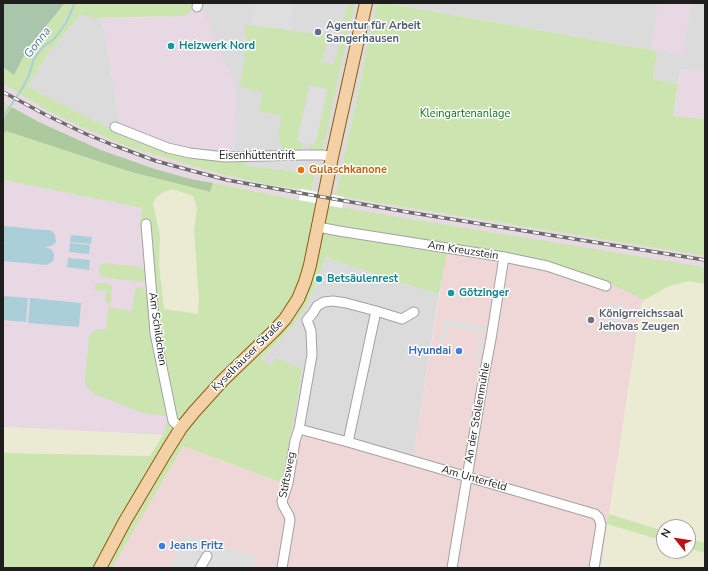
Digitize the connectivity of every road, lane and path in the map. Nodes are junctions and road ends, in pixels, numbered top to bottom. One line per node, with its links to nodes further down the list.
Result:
1 (366, 3): 3 (main road, Kyselhäuser Straße)
2 (115, 127): 3 (street, Eisenhüttentrift)
3 (332, 157): 5 (main road, Kyselhäuser Straße)
4 (146, 224): 10 (street, Am Schildchen)
5 (318, 227): 6 (street, Am Kreuzstein); 10 (main road, Kyselhäuser Straße)
6 (504, 257): 7 (street, Am Kreuzstein); 13 (street, An der Stollenmühle)
7 (606, 286)
8 (376, 311): 9 (street); 11 (street); 12 (street)
9 (414, 312)
10 (181, 428): 15 (main road, Kyselhäuser Straße)
11 (299, 429): 12 (street, Am Unterfeld); 17 (street, Stiftsweg)
12 (348, 442): 13 (street, Am Unterfeld)
13 (467, 477): 18 (street, An der Stollenmühle); 19 (street, Am Unterfeld)
14 (207, 556): 16 (street)
15 (100, 568)
16 (200, 568)
17 (282, 568)
18 (452, 568)
19 (594, 568)

